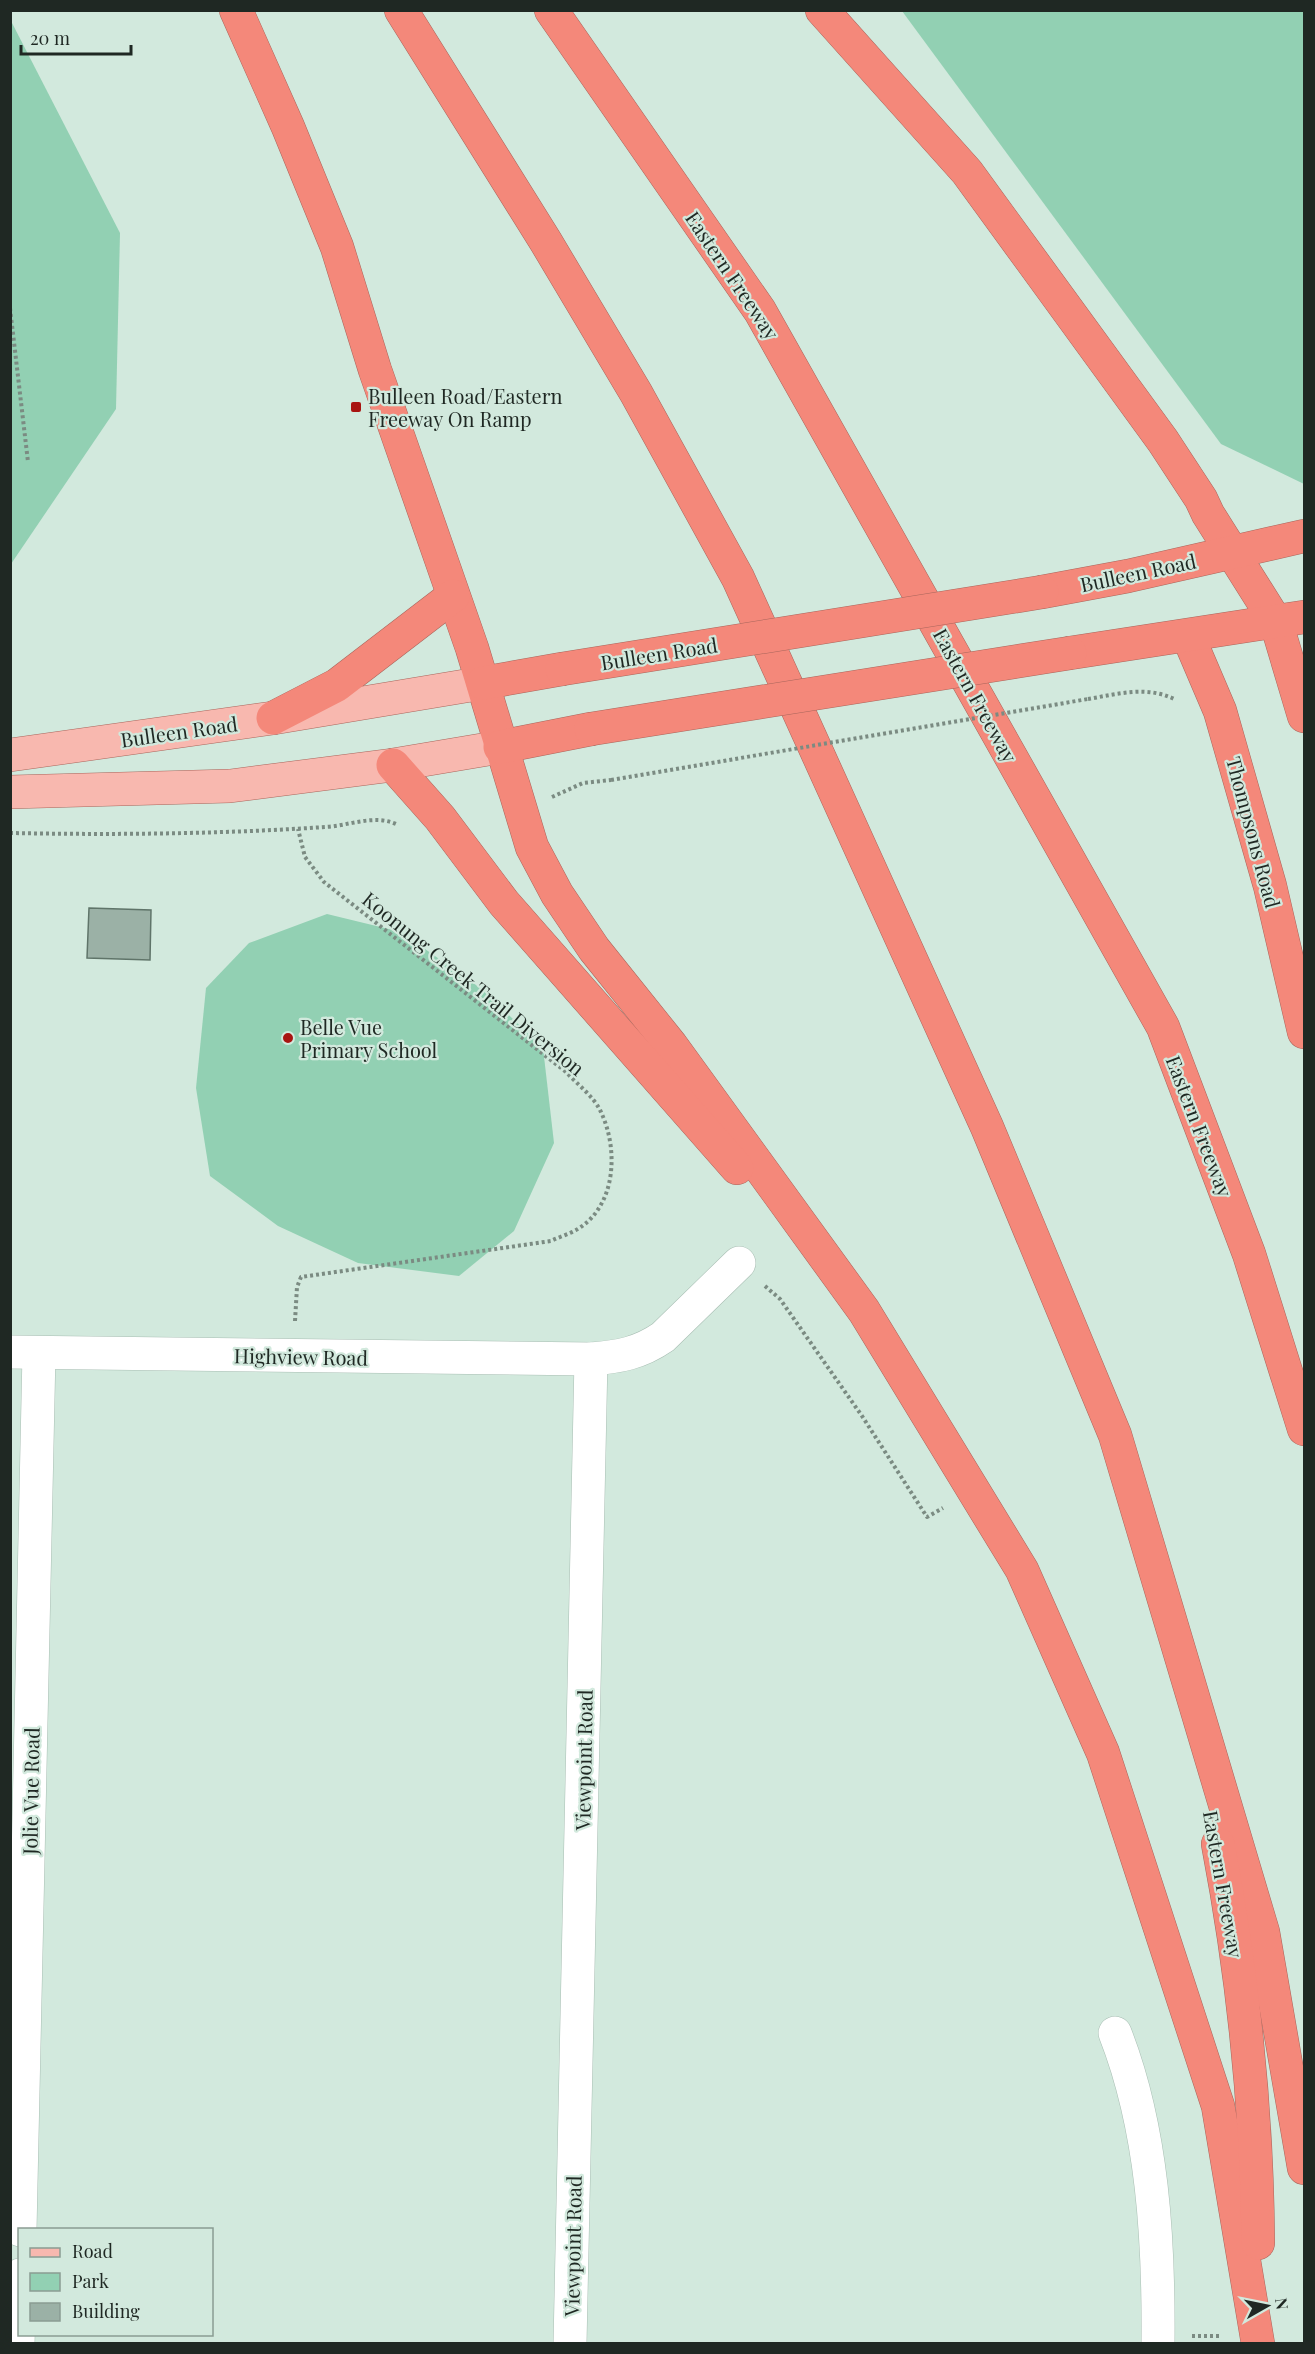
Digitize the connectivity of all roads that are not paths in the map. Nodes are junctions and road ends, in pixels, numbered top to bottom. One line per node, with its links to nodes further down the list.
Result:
1 (236, 10): 7 (highway)
2 (401, 10): 23 (highway, Eastern Freeway)
3 (551, 10): 22 (highway, Eastern Freeway)
4 (822, 10): 6 (highway)
5 (1305, 536): 6 (highway, Bulleen Road)
6 (1234, 552): 8 (highway); 10 (highway, Bulleen Road, bridge)
7 (453, 596): 10 (highway); 12 (highway)
8 (1290, 620): 9 (highway); 11 (highway)
9 (1188, 636): 13 (highway, bridge); 17 (highway, Thompsons Road)
10 (483, 683): 12 (main road, Bulleen Road); 13 (highway)
11 (1305, 716)
12 (273, 718): 14 (main road, Bulleen Road)
13 (500, 747): 15 (main road); 19 (highway)
14 (10, 755)
15 (393, 765): 16 (main road); 19 (highway)
16 (10, 792)
17 (1305, 1032)
18 (739, 1263): 21 (street)
19 (864, 1311): 29 (highway)
20 (25, 1353): 21 (street, Highview Road); 26 (street, Jolie Vue Road)
21 (591, 1359): 27 (street, Viewpoint Road)
22 (1305, 1429)
23 (1115, 1435): 25 (highway, Eastern Freeway); 29 (highway, Eastern Freeway)
24 (1116, 2033): 28 (street)
25 (1305, 2168)
26 (20, 2228)
27 (570, 2343)
28 (1158, 2343)
29 (1258, 2343)

